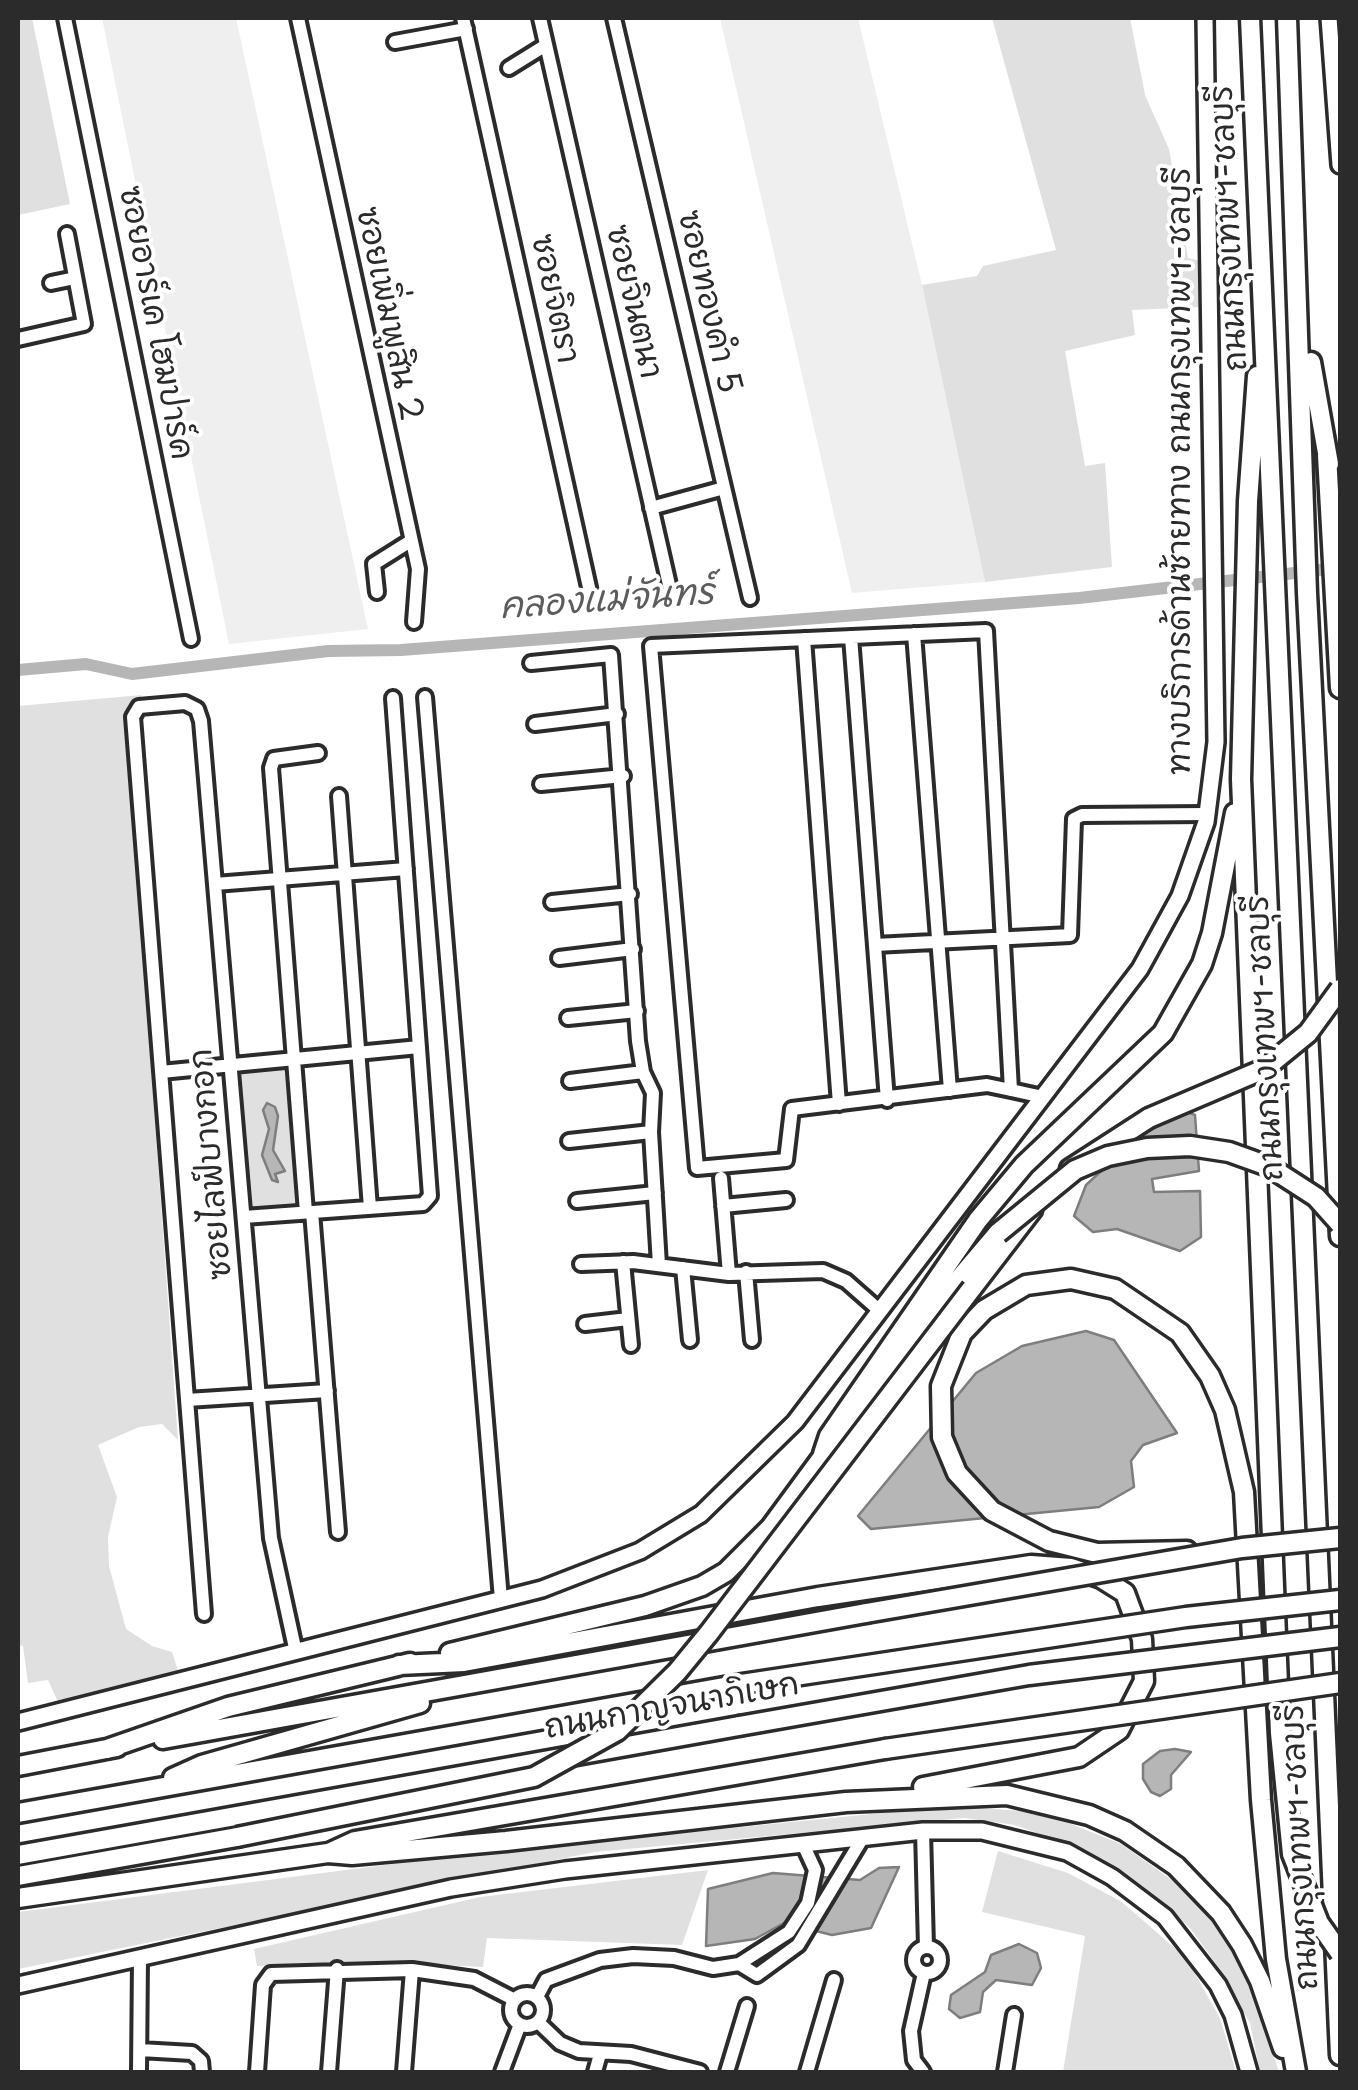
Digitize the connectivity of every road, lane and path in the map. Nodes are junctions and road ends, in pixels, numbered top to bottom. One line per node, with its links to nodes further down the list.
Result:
1 (65, 18): 32 (street, ซอยอาร์เค โฮมปาร์ค)
2 (298, 18): 24 (street, ซอยเพิ่มพูสิน 2)
3 (540, 18): 11 (street, ซอยจินตนา)
4 (614, 18): 21 (street, ซอยทองคำ 5)
5 (1206, 18): 45 (main road, ทางบริการด้านซ้ายทาง ถนนกรุงเทพฯ-ชลบุรี)
6 (1250, 18): 18 (highway, ถนนกรุงเทพฯ-ชลบุรี)
7 (1287, 18): 19 (highway, ถนนกรุงเทพฯ-ชลบุรี)
8 (1328, 18): 13 (main road)
9 (464, 23): 10 (street); 26 (street, ซอยจิตรา)
10 (395, 42)
11 (546, 45): 12 (street); 22 (street, ซอยจินตนา)
12 (509, 68)
13 (1340, 147): 14 (main road)
14 (1340, 164)
15 (67, 234): 16 (street)
16 (75, 278): 17 (street); 20 (street)
17 (51, 283)
18 (1262, 300): 42 (highway); 139 (highway, ถนนกรุงเทพฯ-ชลบุรี)
19 (1301, 308): 23 (highway); 83 (highway, ถนนกรุงเทพฯ-ชลบุรี)
20 (18, 339)
21 (724, 488): 22 (street); 28 (street, ซอยทองคำ 5)
22 (652, 508): 27 (street, ซอยจินตนา)
23 (1335, 539): 35 (highway)
24 (409, 542): 25 (street); 29 (street, ซอยเพิ่มพูสิน 2)
25 (377, 592)
26 (590, 592)
27 (672, 598)
28 (750, 598)
29 (414, 622)
30 (914, 634): 31 (street); 52 (street); 53 (street)
31 (851, 637): 33 (street); 54 (street)
32 (191, 639)
33 (804, 639): 71 (street); 71 (street)
34 (531, 663): 38 (street)
35 (1340, 688)
36 (393, 698): 46 (street)
37 (425, 698): 103 (street)
38 (617, 714): 39 (street); 41 (street)
39 (535, 724)
40 (318, 753): 48 (street)
41 (622, 776): 43 (street); 50 (street)
42 (1241, 779): 99 (highway); 124 (highway, bridge)
43 (541, 784)
44 (339, 796): 47 (street)
45 (1207, 814): 52 (street); 69 (main road, ทางบริการด้านซ้ายทาง ถนนกรุงเทพฯ-ชลบุรี)
46 (406, 869): 47 (street); 60 (street)
47 (345, 874): 48 (street); 61 (street)
48 (280, 879): 49 (street); 62 (street)
49 (216, 884): 63 (street, ซอยไลฟ์บางกอก); 64 (street, ซอยไลฟ์บางกอก)
50 (630, 894): 51 (street); 55 (street)
51 (552, 902)
52 (1003, 940): 53 (street); 68 (street)
53 (939, 942): 54 (street); 67 (street)
54 (875, 945): 70 (street)
55 (633, 949): 56 (street); 58 (street)
56 (559, 958)
57 (1340, 989): 122 (highway, bridge)
58 (637, 1011): 59 (street); 65 (street)
59 (568, 1018)
60 (420, 1047): 61 (street); 79 (street)
61 (358, 1053): 62 (street); 79 (street)
62 (295, 1059): 63 (street); 80 (street)
63 (231, 1066): 64 (street); 81 (street, ซอยไลฟ์บางกอก)
64 (161, 1072): 98 (street)
65 (643, 1072): 66 (street); 72 (street)
66 (570, 1082)
67 (950, 1090): 68 (street); 70 (street)
68 (1011, 1090): 69 (street)
69 (1043, 1097): 90 (main road, ทางบริการด้านซ้ายทาง ถนนกรุงเทพฯ-ชลบุรี)
70 (887, 1100): 71 (street)
71 (839, 1104)
72 (650, 1132): 73 (street); 75 (street)
73 (570, 1141)
74 (721, 1178): 78 (street)
75 (655, 1193): 77 (street); 86 (street)
76 (786, 1200): 78 (street)
77 (576, 1201)
78 (723, 1206): 89 (street)
79 (370, 1208): 80 (street)
80 (309, 1212): 81 (street); 96 (street)
81 (244, 1217): 97 (street, ซอยไลฟ์บางกอก)
82 (1340, 1224): 99 (highway, bridge)
83 (1340, 1236)
84 (623, 1262): 85 (street); 86 (street); 91 (street)
85 (580, 1264)
86 (660, 1265): 87 (street)
87 (683, 1268): 89 (street); 93 (street)
88 (746, 1272): 89 (street); 90 (street); 94 (street)
89 (729, 1274)
90 (880, 1311): 103 (main road, ทางบริการด้านซ้ายทาง ถนนกรุงเทพฯ-ชลบุรี)
91 (628, 1319): 92 (street); 95 (street)
92 (585, 1324)
93 (690, 1340)
94 (752, 1340)
95 (631, 1345)
96 (327, 1392): 97 (street); 100 (street)
97 (260, 1396): 98 (street); 107 (street, ซอยไลฟ์บางกอก)
98 (187, 1400): 105 (street)
99 (821, 1459): 108 (highway)
100 (338, 1532)
101 (1340, 1538): 102 (highway, bridge)
102 (1242, 1548): 109 (highway, bridge); 153 (highway, bridge)
103 (501, 1598): 107 (main road, ทางบริการด้านซ้ายทาง ถนนกรุงเทพฯ-ชลบุรี)
104 (1340, 1600): 114 (highway, ถนนกาญจนาภิเษก, bridge)
105 (204, 1614)
106 (1340, 1637): 121 (highway, ถนนกาญจนาภิเษก, bridge)
107 (295, 1648): 111 (main road, ทางบริการด้านซ้ายทาง ถนนกรุงเทพฯ-ชลบุรี)
108 (398, 1666): 112 (highway); 115 (highway)
109 (476, 1683): 112 (highway); 114 (highway)
110 (1340, 1683): 120 (highway, bridge)
111 (18, 1722)
112 (108, 1749): 113 (highway)
113 (18, 1766)
114 (150, 1789): 116 (highway, ถนนกาญจนาภิเษก)
115 (846, 1802): 120 (highway); 153 (highway)
116 (18, 1814)
117 (923, 1831): 118 (main road); 140 (street); 152 (main road)
118 (862, 1839): 119 (main road); 126 (street)
119 (803, 1844): 125 (main road); 126 (street)
120 (328, 1853): 123 (highway)
121 (18, 1854)
122 (18, 1876)
123 (18, 1898)
124 (1340, 1954)
125 (140, 1958): 130 (main road); 137 (street)
126 (739, 1964): 131 (street)
127 (337, 1969): 128 (street); 143 (street); 144 (street)
128 (412, 1970): 132 (street); 145 (street)
129 (834, 1980): 150 (street)
130 (18, 1985)
131 (537, 1997): 132 (street); 135 (street)
132 (515, 2000): 136 (street)
133 (746, 2006): 149 (street)
134 (1014, 2015): 151 (street)
135 (538, 2022): 136 (street); 138 (street)
136 (520, 2024): 146 (street)
137 (140, 2050): 141 (street); 142 (street)
138 (600, 2054): 147 (street); 148 (street)
139 (1340, 2055)
140 (916, 2068)
141 (139, 2072)
142 (202, 2072)
143 (258, 2072)
144 (329, 2072)
145 (404, 2072)
146 (502, 2072)
147 (595, 2072)
148 (700, 2072)
149 (727, 2072)
150 (807, 2072)
151 (1004, 2072)
152 (1249, 2072)
153 (1293, 2072)

